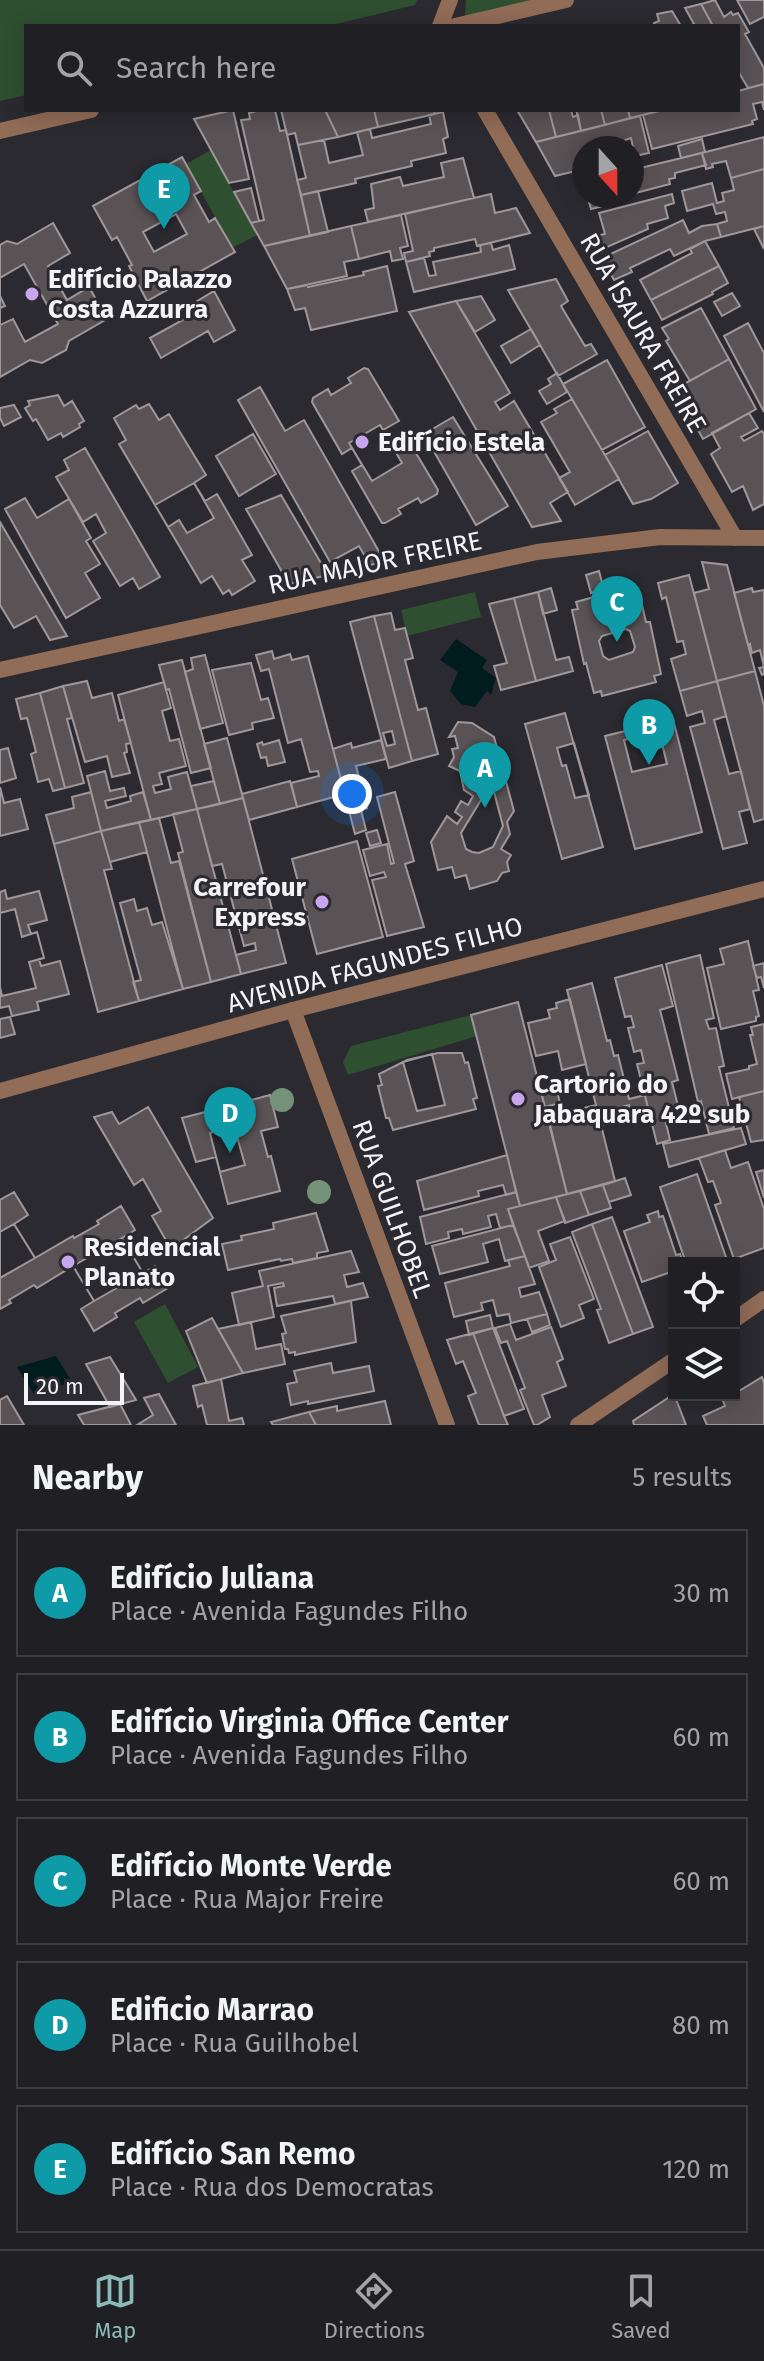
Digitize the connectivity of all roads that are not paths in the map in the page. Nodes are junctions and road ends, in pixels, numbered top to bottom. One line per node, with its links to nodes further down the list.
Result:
1 (450, 0): 3 (street)
2 (566, 0): 4 (street)
3 (441, 24)
4 (464, 24)
5 (82, 112): 7 (street)
6 (486, 112): 8 (street, RUA ISAURA FREIRE)
7 (0, 131)
8 (735, 538): 9 (street, RUA MAJOR FREIRE); 10 (street, RUA MAJOR FREIRE)
9 (764, 538)
10 (0, 670)
11 (764, 889): 12 (street, AVENIDA FAGUNDES FILHO)
12 (293, 1010): 13 (street, AVENIDA FAGUNDES FILHO); 17 (street, RUA GUILHOBEL)
13 (0, 1091)
14 (764, 1299): 15 (street)
15 (740, 1316)
16 (668, 1364): 18 (street)
17 (447, 1425)
18 (578, 1425)

